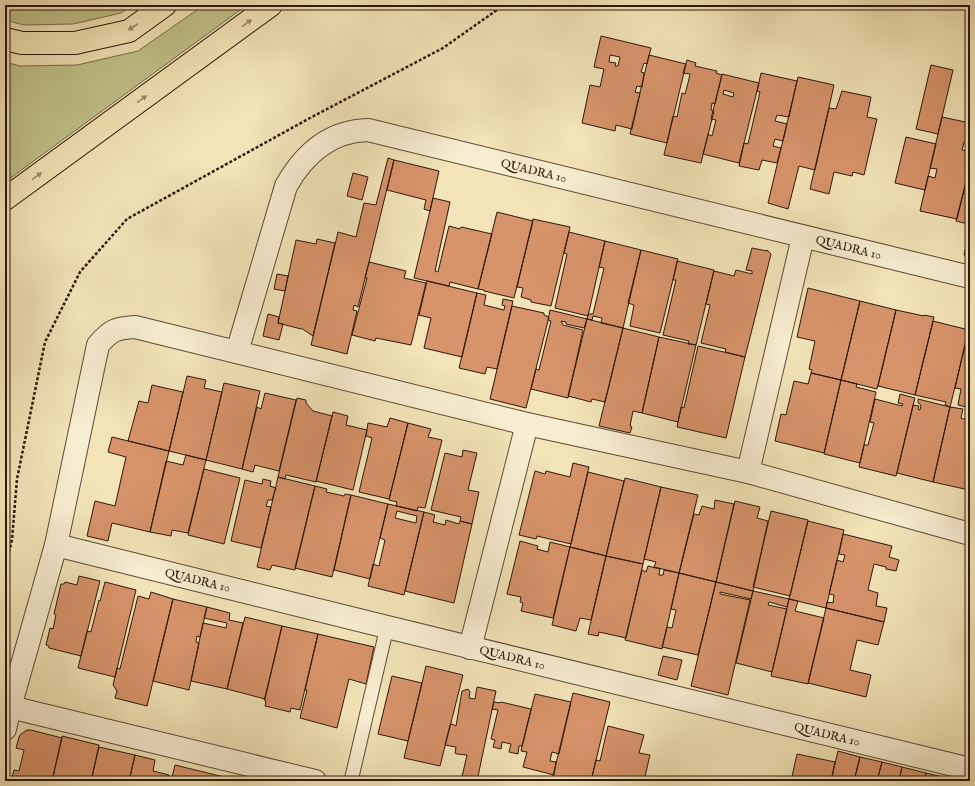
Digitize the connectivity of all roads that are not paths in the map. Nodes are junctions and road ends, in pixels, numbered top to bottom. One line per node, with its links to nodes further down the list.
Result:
1 (165, 5): 3 (highway, one-way to 3)
2 (271, 5): 4 (highway, one-way to 2)
3 (5, 39)
4 (5, 199)
5 (803, 237): 6 (street, QUADRA 10); 7 (street, QUADRA 10); 9 (street)
6 (970, 277)
7 (237, 352): 8 (street); 11 (street)
8 (527, 424): 9 (street); 13 (street)
9 (748, 472): 10 (street)
10 (970, 534)
11 (56, 545): 12 (street, QUADRA 10); 14 (street)
12 (387, 627): 13 (street, QUADRA 10); 18 (lane)
13 (470, 648): 16 (street, QUADRA 10)
14 (10, 707): 15 (street); 17 (street)
15 (5, 729)
16 (970, 769)
17 (315, 781)
18 (351, 781)

